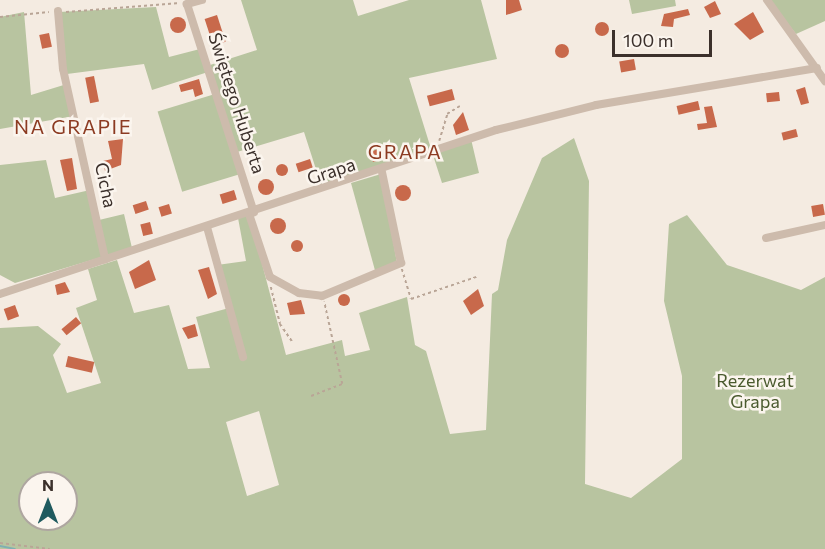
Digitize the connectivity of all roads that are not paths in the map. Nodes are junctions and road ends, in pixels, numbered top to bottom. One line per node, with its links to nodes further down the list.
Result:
1 (202, 0): 7 (street, Świętego Huberta)
2 (767, 0): 4 (street)
3 (58, 12): 11 (street, Cicha)
4 (817, 68): 5 (street); 6 (street, Grapa)
5 (825, 81)
6 (382, 172): 7 (street, Grapa); 7 (street, Świętego Huberta)
7 (252, 214): 9 (street, Grapa)
8 (825, 225): 10 (street)
9 (207, 227): 11 (street, Grapa); 13 (street)
10 (766, 238)
11 (105, 259): 12 (street, Grapa)
12 (0, 294)
13 (243, 357)

